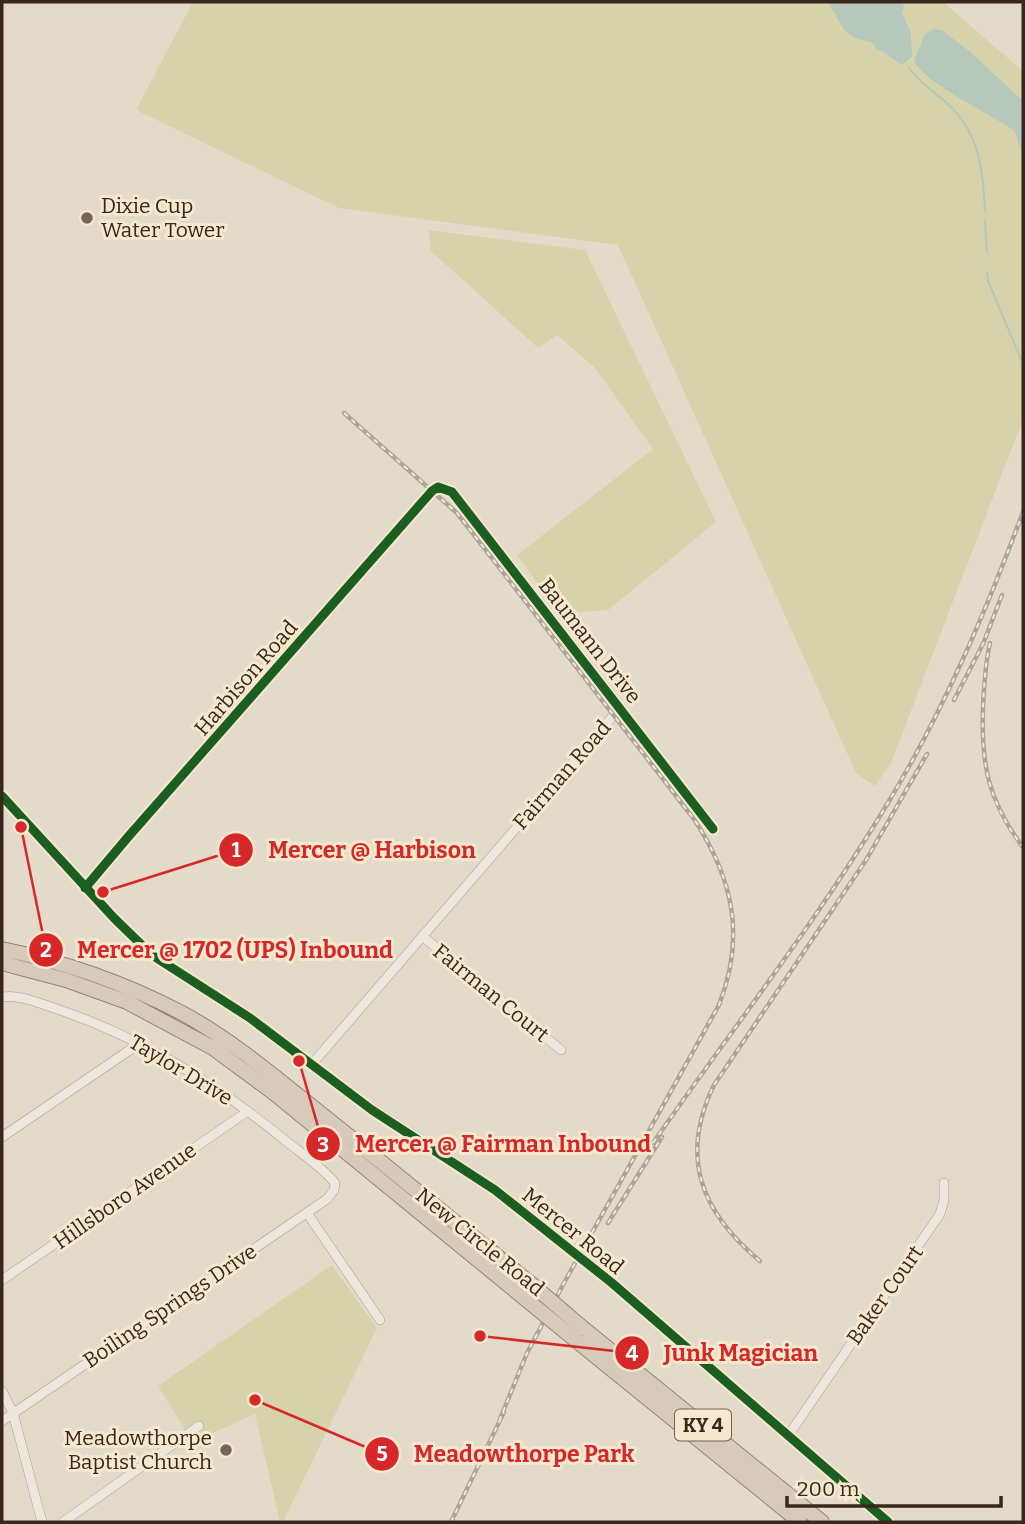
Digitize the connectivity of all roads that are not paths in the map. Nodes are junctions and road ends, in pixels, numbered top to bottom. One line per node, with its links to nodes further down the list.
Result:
1 (432, 491): 2 (street, Baumann Drive); 5 (street, Harbison Road)
2 (620, 708): 4 (street, Baumann Drive); 6 (street, Fairman Road)
3 (2, 796): 5 (street, Mercer Road)
4 (713, 829)
5 (85, 888): 12 (street, Mercer Road)
6 (422, 936): 11 (street, Fairman Court); 12 (street, Fairman Road)
7 (2, 949): 20 (highway, New Circle Road / KY 4, bridge)
8 (2, 963): 20 (highway, New Circle Road / KY 4, bridge)
9 (2, 997): 10 (street, Taylor Drive)
10 (140, 1043): 13 (street, Taylor Drive); 14 (street)
11 (561, 1050)
12 (312, 1064): 25 (street, Mercer Road, bridge)
13 (248, 1111): 16 (street, Taylor Drive); 18 (street, Hillsboro Avenue)
14 (2, 1137)
15 (944, 1184): 25 (street, Baker Court)
16 (334, 1188): 17 (street, Boiling Springs Drive)
17 (307, 1213): 19 (street); 22 (street, Boiling Springs Drive)
18 (2, 1280)
19 (380, 1321)
20 (581, 1335): 28 (highway, New Circle Road / KY 4); 29 (highway, New Circle Road / KY 4)
21 (2, 1391): 22 (street)
22 (13, 1413): 23 (street, Boiling Springs Drive); 26 (street)
23 (2, 1421)
24 (199, 1426): 27 (street)
25 (788, 1436): 30 (street, Mercer Road)
26 (42, 1522)
27 (62, 1522)
28 (800, 1522)
29 (822, 1522)
30 (888, 1522)

